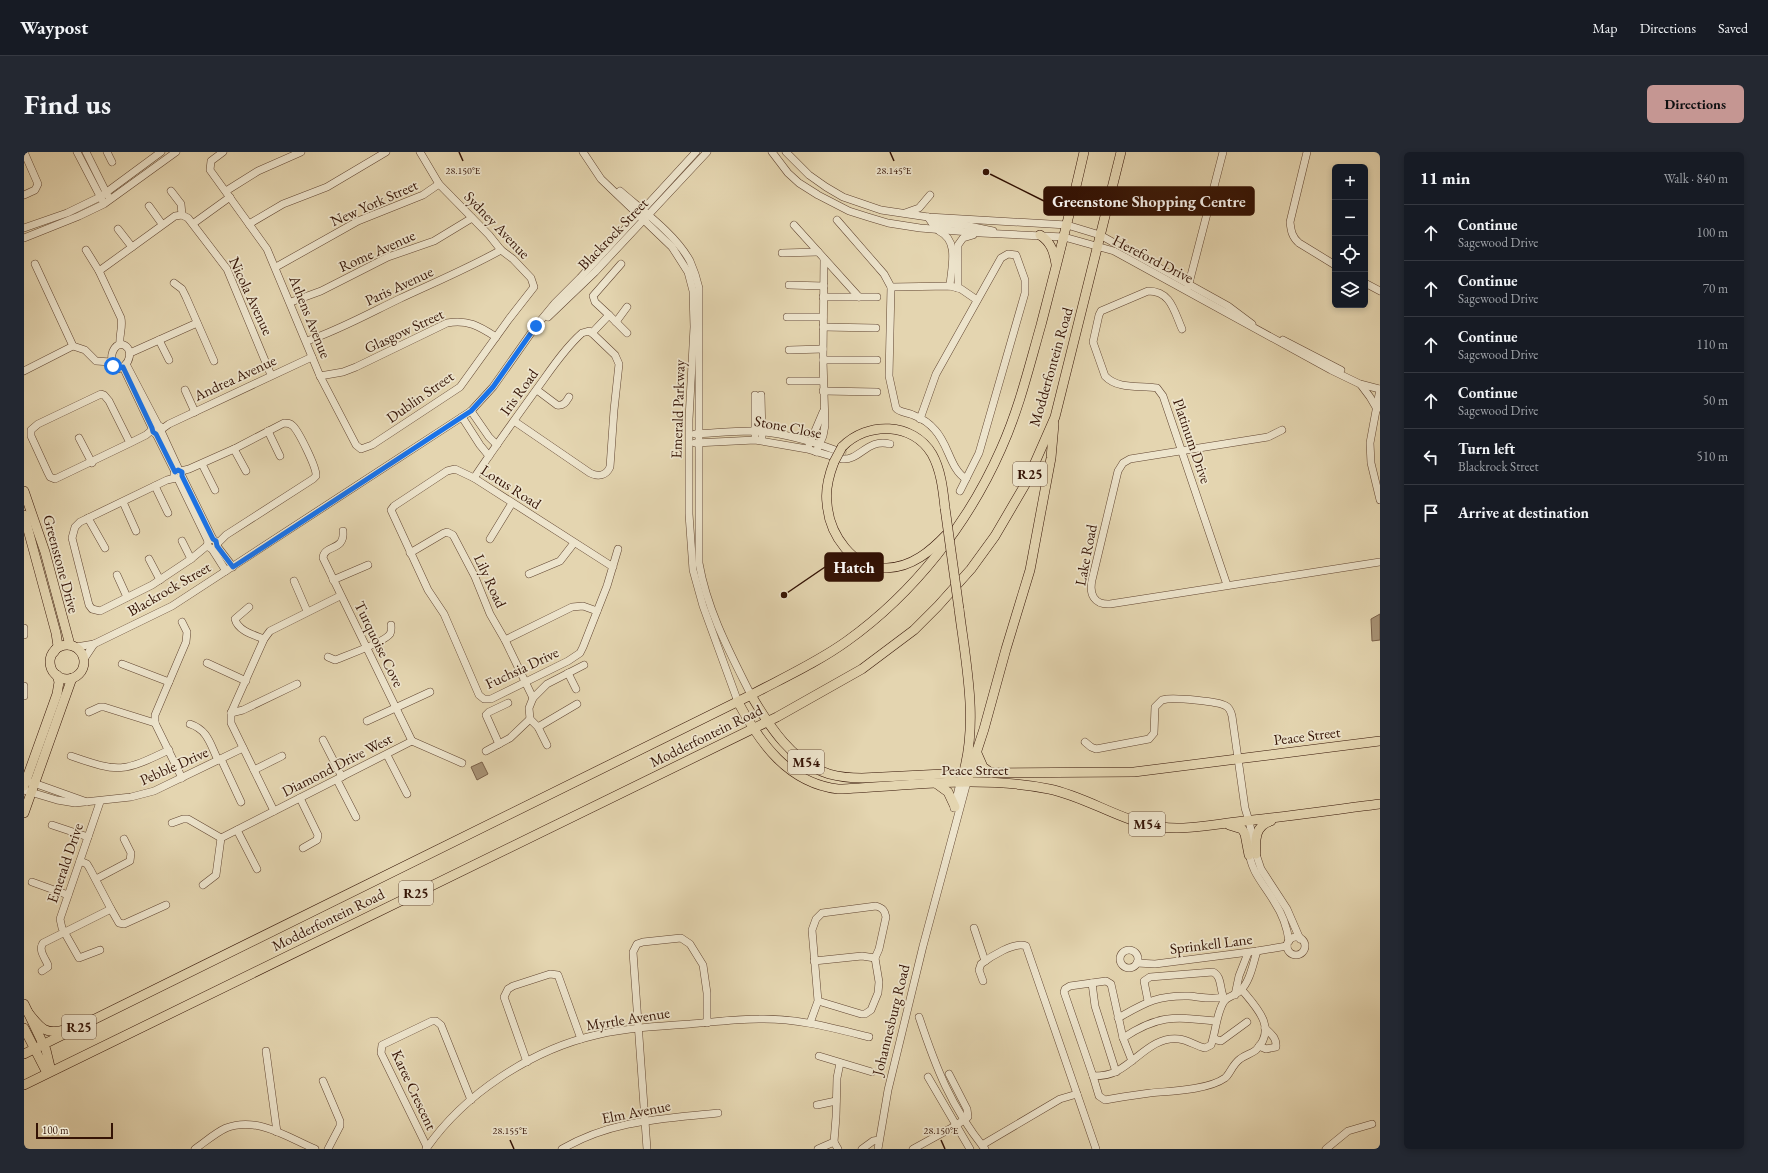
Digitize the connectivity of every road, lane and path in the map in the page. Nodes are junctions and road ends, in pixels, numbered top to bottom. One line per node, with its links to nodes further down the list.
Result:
1 (24, 152): 31 (street)
2 (77, 152): 26 (street)
3 (86, 152): 24 (street)
4 (107, 152): 23 (street)
5 (161, 152): 29 (street)
6 (176, 152): 34 (street)
7 (223, 152): 30 (street, Athens Avenue)
8 (301, 152): 22 (street)
9 (386, 152): 44 (street)
10 (420, 152): 27 (street, Sydney Avenue)
11 (583, 152): 38 (street, Emerald Parkway)
12 (586, 152): 38 (street, Emerald Parkway)
13 (696, 152): 38 (street, Blackrock Street)
14 (707, 152): 38 (street, Blackrock Street)
15 (772, 152): 49 (street, Hereford Drive)
16 (786, 152): 36 (street, Hereford Drive)
17 (1081, 152): 25 (main road)
18 (1084, 152): 25 (main road, Modderfontein Road / R25)
19 (1121, 152): 53 (main road, Modderfontein Road / R25)
20 (1223, 152): 75 (street)
21 (1307, 152): 63 (street)
22 (288, 154): 30 (street)
23 (112, 162)
24 (94, 168): 26 (street); 29 (street)
25 (1081, 168): 46 (main road, Modderfontein Road / R25)
26 (87, 172): 33 (street)
27 (439, 184): 40 (street, Sydney Avenue); 67 (street, New York Street)
28 (171, 191): 37 (street)
29 (107, 193): 33 (street); 34 (street)
30 (228, 194): 42 (street); 44 (street, Athens Avenue)
31 (24, 195)
32 (930, 195): 36 (street)
33 (100, 197): 34 (street); 47 (street)
34 (107, 202): 55 (street)
35 (149, 206): 43 (street)
36 (901, 214): 39 (street, Hereford Drive)
37 (182, 215): 42 (street, Nicola Avenue); 43 (street)
38 (643, 216): 124 (street, Blackrock Street); 135 (street, Emerald Parkway); 136 (street, Emerald Parkway)
39 (928, 217): 46 (street, Hereford Drive); 51 (street)
40 (472, 218): 59 (street, Sydney Avenue); 83 (street, Rome Avenue)
41 (837, 220): 74 (street)
42 (194, 223): 111 (street, Nicola Avenue)
43 (162, 224): 56 (street)
44 (249, 224): 67 (street, Athens Avenue)
45 (794, 225): 60 (street)
46 (1067, 225): 53 (street, Hereford Drive); 54 (main road, Modderfontein Road / R25)
47 (24, 228)
48 (118, 229): 56 (street)
49 (937, 230): 50 (street, Hereford Drive); 73 (street)
50 (981, 233): 51 (street, Hereford Drive); 76 (street)
51 (1000, 234): 52 (street, Hereford Drive)
52 (1040, 235): 54 (street, Hereford Drive); 66 (main road)
53 (1100, 235): 57 (main road, Modderfontein Road / R25); 75 (street, Hereford Drive)
54 (1064, 237): 57 (street, Hereford Drive); 66 (main road, Modderfontein Road / R25)
55 (24, 238)
56 (132, 246): 68 (street)
57 (1097, 246): 75 (street, Hereford Drive); 128 (main road, Modderfontein Road / R25)
58 (86, 250): 68 (street)
59 (501, 250): 78 (street, Sydney Avenue); 97 (street, Paris Avenue)
60 (818, 252): 61 (street); 62 (street)
61 (782, 253)
62 (824, 259): 72 (street); 80 (street)
63 (1332, 263)
64 (35, 264): 99 (street)
65 (622, 264): 85 (street)
66 (1056, 266): 168 (main road, Modderfontein Road / R25)
67 (276, 267): 83 (street, Athens Avenue)
68 (98, 271): 98 (street)
69 (174, 283): 89 (street)
70 (789, 285): 72 (street)
71 (1368, 285): 77 (street)
72 (824, 286): 79 (street)
73 (950, 286): 74 (street); 76 (street)
74 (891, 287): 129 (street)
75 (1188, 287): 115 (street, Hereford Drive); 116 (street, Hereford Drive)
76 (958, 288): 82 (street)
77 (1380, 291)
78 (528, 296): 95 (street, Dublin Street)
79 (824, 297): 80 (street); 87 (street)
80 (859, 297): 81 (street)
81 (877, 297)
82 (977, 300): 129 (street); 159 (street)
83 (291, 302): 97 (street, Athens Avenue)
84 (627, 307): 88 (street)
85 (609, 315): 88 (street); 93 (street)
86 (787, 317): 87 (street)
87 (823, 317): 90 (street)
88 (616, 322): 94 (street)
89 (197, 323): 96 (street); 107 (street)
90 (823, 327): 91 (street); 100 (street)
91 (876, 328)
92 (1182, 329): 149 (street, Platinum Drive)
93 (592, 333): 118 (street, Iris Road); 130 (street)
94 (627, 333)
95 (496, 337): 112 (street, Glasgow Street); 147 (street, Dublin Street)
96 (159, 340): 102 (street); 104 (street)
97 (307, 341): 103 (street, Athens Avenue)
98 (120, 344): 102 (street); 108 (street)
99 (73, 346): 108 (street); 110 (street)
100 (823, 349): 101 (street); 105 (street)
101 (789, 350)
102 (130, 353): 109 (street)
103 (312, 357): 111 (street, Andrea Avenue); 112 (street, Athens Avenue)
104 (169, 360)
105 (823, 360): 106 (street); 114 (street)
106 (877, 360)
107 (214, 361)
108 (111, 362): 109 (street)
109 (124, 366): 131 (street)
110 (24, 371)
111 (271, 375): 126 (street, Andrea Avenue)
112 (320, 376): 147 (street, Athens Avenue)
113 (790, 381): 114 (street)
114 (823, 381): 119 (street)
115 (1360, 384): 116 (street, Hereford Drive); 123 (street)
116 (1379, 386): 123 (street)
117 (185, 390): 126 (street)
118 (537, 390): 122 (street); 130 (street, Iris Road)
119 (823, 391): 120 (street); 125 (street)
120 (877, 392)
121 (758, 395): 134 (street)
122 (569, 397)
123 (1377, 410): 164 (street)
124 (471, 411): 127 (street, Blackrock Street); 145 (street)
125 (823, 411): 139 (street); 143 (street)
126 (194, 412): 131 (street, Andrea Avenue)
127 (462, 417): 153 (street); 185 (street, Blackrock Street)
128 (1055, 417): 235 (main road, Modderfontein Road / R25); 249 (main road)
129 (920, 419): 159 (street)
130 (514, 421): 145 (street, Iris Road)
131 (157, 429): 140 (street, Andrea Avenue); 157 (street)
132 (1282, 430): 149 (street, Lake Road)
133 (268, 431): 146 (street); 152 (street); 177 (street)
134 (758, 432): 136 (street, Stone Close); 138 (street); 139 (street, Stone Close)
135 (689, 434): 136 (street, Stone Close); 141 (street, Emerald Parkway)
136 (698, 434): 142 (street, Emerald Parkway)
137 (79, 438): 154 (street)
138 (758, 441): 142 (street, Stone Close); 148 (street, Stone Close)
139 (810, 441): 143 (street, Stone Close); 148 (street)
140 (130, 443): 154 (street, Andrea Avenue); 154 (street, Andrea Avenue)
141 (689, 443): 142 (street, Stone Close); 227 (street, Emerald Parkway)
142 (698, 443): 224 (street, Emerald Parkway)
143 (819, 444): 150 (street); 151 (street, Stone Close)
144 (890, 444): 151 (street)
145 (497, 445): 153 (street, Iris Road)
146 (234, 449): 155 (street); 156 (street)
147 (361, 449)
148 (807, 449): 150 (street, Stone Close)
149 (1182, 450): 193 (street, Platinum Drive); 193 (street, Lake Road)
150 (816, 452): 151 (street, Stone Close)
151 (840, 455): 168 (main road); 259 (main road, bridge)
152 (280, 456)
153 (489, 456): 158 (street, Iris Road)
154 (92, 463)
155 (202, 464): 157 (street); 161 (street)
156 (246, 472)
157 (180, 474): 160 (street); 177 (street)
158 (474, 478): 166 (street, Lotus Road); 167 (street, Lotus Road)
159 (966, 479): 163 (street)
160 (155, 486): 165 (street); 169 (street)
161 (215, 490)
162 (24, 491): 206 (main road, Greenstone Drive)
163 (960, 491)
164 (1380, 498)
165 (122, 502): 171 (street); 172 (street)
166 (512, 503): 174 (street); 176 (street, Lotus Road)
167 (394, 506): 180 (street, Fuchsia Drive)
168 (970, 508): 224 (main road, Modderfontein Road / R25)
169 (168, 513)
170 (24, 515): 208 (main road, Greenstone Drive)
171 (88, 518): 178 (street); 195 (street)
172 (136, 531)
173 (343, 531): 191 (street, Turquoise Cove)
174 (490, 539)
175 (182, 541): 182 (street)
176 (574, 543): 186 (street, Lotus Road); 188 (street)
177 (212, 544): 182 (street); 185 (street); 187 (street)
178 (104, 548)
179 (618, 549): 186 (street, Fuchsia Drive)
180 (410, 553): 204 (street, Lily Road); 218 (street, Fuchsia Drive)
181 (149, 559): 190 (street)
182 (191, 559): 190 (street)
183 (1380, 562): 193 (street, Lake Road)
184 (368, 565): 191 (street)
185 (233, 567): 187 (street, Blackrock Street)
186 (613, 567): 197 (street, Fuchsia Drive)
187 (226, 572): 205 (street, Blackrock Street)
188 (529, 574)
189 (117, 575): 195 (street)
190 (160, 580): 195 (street)
191 (333, 580): 194 (street, Turquoise Cove)
192 (294, 582): 198 (street)
193 (1227, 585)
194 (340, 596): 198 (street); 207 (street, Turquoise Cove)
195 (127, 597)
196 (249, 607): 203 (street)
197 (597, 611): 204 (street); 218 (street, Fuchsia Drive)
198 (307, 612): 203 (street)
199 (182, 622): 219 (street)
200 (391, 625): 207 (street)
201 (24, 628): 202 (street)
202 (24, 636)
203 (264, 640): 217 (street)
204 (505, 640): 218 (street, Lily Road)
205 (94, 644): 206 (street, Blackrock Street); 210 (street)
206 (73, 646): 208 (main road); 210 (main road)
207 (367, 648): 209 (street); 230 (street, Turquoise Cove)
208 (54, 652): 215 (main road)
209 (328, 657)
210 (84, 659): 216 (main road)
211 (207, 663): 217 (street)
212 (122, 664): 219 (street)
213 (584, 665): 214 (street)
214 (568, 673): 222 (street); 226 (street)
215 (57, 675): 216 (main road); 261 (main road)
216 (72, 678): 261 (main road)
217 (246, 681): 232 (street)
218 (525, 681): 226 (street, Lily Road)
219 (169, 682): 236 (street)
220 (297, 684): 232 (street)
221 (24, 686): 225 (street)
222 (576, 689)
223 (430, 692): 230 (street)
224 (751, 695): 227 (main road, Modderfontein Road / R25); 235 (main road, M54)
225 (24, 696)
226 (533, 698): 233 (street)
227 (738, 702): 239 (main road, Peace Street / M54); 311 (main road, Modderfontein Road / R25)
228 (508, 703): 244 (street)
229 (577, 704): 238 (street)
230 (396, 708): 234 (street); 241 (street, Turquoise Cove)
231 (89, 712): 236 (street)
232 (231, 713): 246 (street)
233 (530, 719): 238 (street); 244 (street)
234 (367, 721)
235 (767, 722): 239 (main road, Modderfontein Road / R25); 259 (main road, Peace Street / M54)
236 (155, 723): 247 (street)
237 (190, 724): 254 (street)
238 (538, 727): 245 (street)
239 (752, 729): 262 (main road, Peace Street / M54); 336 (main road, Modderfontein Road / R25)
240 (323, 740): 260 (street)
241 (412, 741): 250 (street, Diamond Drive West); 255 (street)
242 (1380, 741): 253 (main road, Peace Street / M54)
243 (1085, 742): 253 (street)
244 (499, 744): 248 (street)
245 (547, 745)
246 (243, 748): 254 (street, Pebble Drive); 256 (street)
247 (169, 750): 251 (street); 258 (street)
248 (486, 751)
249 (976, 751): 257 (main road); 259 (main road)
250 (387, 755): 260 (street, Diamond Drive West); 264 (street)
251 (71, 756)
252 (282, 756): 256 (street)
253 (1238, 758): 257 (main road, Peace Street / M54); 275 (street)
254 (219, 759): 258 (street, Pebble Drive); 267 (street)
255 (462, 763)
256 (254, 770): 271 (street)
257 (991, 773): 259 (main road, Peace Street / M54)
258 (182, 778): 266 (street, Pebble Drive)
259 (965, 778): 262 (main road, Peace Street / M54); 270 (street, Johannesburg Road); 277 (main road, Peace Street / M54); 291 (street, Johannesburg Road)
260 (340, 779): 265 (street, Diamond Drive West); 274 (street)
261 (27, 782): 263 (main road); 268 (street, Pebble Drive)
262 (937, 784): 270 (main road)
263 (28, 791): 268 (street, Pebble Drive); 272 (main road)
264 (407, 794)
265 (300, 798): 271 (street, Diamond Drive West); 283 (street)
266 (100, 802): 268 (street, Pebble Drive); 280 (street, Emerald Drive)
267 (241, 802)
268 (89, 803)
269 (1380, 804): 273 (main road, Peace Street / M54)
270 (954, 807): 291 (street, Johannesburg Road)
271 (274, 811): 279 (street, Diamond Drive West)
272 (24, 813)
273 (1286, 816): 275 (main road, Peace Street / M54); 284 (main road)
274 (356, 817)
275 (1247, 821): 277 (main road, Peace Street / M54); 284 (street)
276 (172, 823): 281 (street)
277 (1219, 824): 284 (main road)
278 (52, 825): 280 (street)
279 (237, 830): 281 (street, Diamond Drive West); 286 (street)
280 (88, 838): 285 (street, Emerald Drive)
281 (221, 838): 289 (street)
282 (124, 839): 287 (street)
283 (303, 848)
284 (1252, 854): 296 (street); 297 (street)
285 (80, 861): 287 (street); 290 (street, Emerald Drive)
286 (257, 870)
287 (96, 880): 293 (street)
288 (32, 882): 290 (street)
289 (203, 885)
290 (68, 895): 295 (street, Emerald Drive)
291 (935, 898): 354 (street, Johannesburg Road)
292 (166, 905): 293 (street)
293 (111, 909): 295 (street)
294 (974, 928): 303 (street)
295 (64, 932): 298 (street); 305 (street)
296 (1300, 939): 297 (street); 297 (street)
297 (1288, 944): 299 (street, Sprinkell Lane)
298 (100, 950)
299 (1257, 951): 300 (street, Sprinkell Lane); 308 (street)
300 (1248, 953): 304 (street, Sprinkell Lane); 309 (street)
301 (875, 958): 302 (street); 302 (street); 312 (street)
302 (814, 961): 312 (street)
303 (985, 961): 306 (street); 344 (street)
304 (1137, 963)
305 (42, 971)
306 (983, 981)
307 (1092, 983): 316 (street); 338 (street); 341 (street)
308 (1242, 990): 309 (street); 323 (street)
309 (1235, 995): 310 (street)
310 (1224, 998): 313 (street); 313 (street); 317 (street)
311 (134, 999): 314 (main road); 329 (main road, Modderfontein Road / R25)
312 (818, 1001): 320 (street)
313 (1148, 1001): 316 (street)
314 (26, 1008): 329 (main road)
315 (919, 1018): 349 (street)
316 (1118, 1018): 325 (street)
317 (1216, 1021): 325 (street); 326 (street)
318 (707, 1022): 320 (street, Myrtle Avenue); 322 (street, Myrtle Avenue); 322 (street)
319 (1246, 1022): 326 (street)
320 (810, 1023): 324 (street, Myrtle Avenue)
321 (24, 1028): 329 (main road)
322 (639, 1028): 327 (street, Myrtle Avenue); 350 (street)
323 (1265, 1028): 328 (street); 328 (street)
324 (869, 1037)
325 (1123, 1038): 333 (street)
326 (1214, 1038): 333 (street)
327 (581, 1039): 334 (street, Myrtle Avenue); 334 (street)
328 (1259, 1046): 341 (street)
329 (39, 1047): 331 (main road, Modderfontein Road / R25); 336 (main road)
330 (266, 1051): 353 (street)
331 (24, 1054)
332 (820, 1056): 335 (street)
333 (1132, 1061): 338 (street)
334 (527, 1062): 345 (street, Myrtle Avenue)
335 (840, 1063): 337 (street); 346 (street)
336 (49, 1072): 343 (main road, Modderfontein Road / R25)
337 (872, 1072)
338 (1116, 1072): 341 (street)
339 (949, 1074): 349 (street)
340 (928, 1076): 352 (street)
341 (1093, 1076)
342 (323, 1081): 360 (street)
343 (24, 1085)
344 (1077, 1094): 356 (street); 369 (street)
345 (471, 1100): 357 (street, Myrtle Avenue); 357 (street, Karee Crescent)
346 (836, 1102): 347 (street); 355 (street)
347 (817, 1105)
348 (718, 1113): 350 (street, Elm Avenue)
349 (965, 1120): 352 (street); 356 (street)
350 (645, 1121): 361 (street, Elm Avenue); 362 (street)
351 (1372, 1124): 370 (street)
352 (955, 1126): 367 (street); 368 (street)
353 (277, 1132): 358 (street); 359 (street)
354 (879, 1140): 365 (street); 366 (street, Johannesburg Road)
355 (834, 1142): 363 (street); 364 (street)
356 (984, 1147)
357 (426, 1148)
358 (195, 1149)
359 (314, 1149)
360 (328, 1149)
361 (562, 1149)
362 (647, 1149)
363 (818, 1149)
364 (838, 1149)
365 (862, 1149)
366 (878, 1149)
367 (914, 1149)
368 (970, 1149)
369 (1096, 1149)
370 (1326, 1149)

